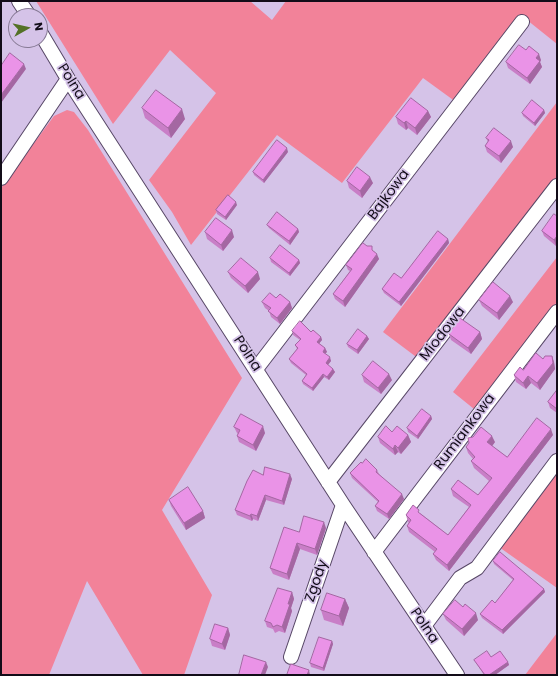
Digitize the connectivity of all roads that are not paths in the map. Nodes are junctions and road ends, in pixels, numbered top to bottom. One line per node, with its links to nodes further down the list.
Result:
1 (522, 22): 7 (street, Bajkowa)
2 (48, 45): 3 (street, Polna)
3 (68, 79): 4 (street); 7 (street, Polna)
4 (1, 178)
5 (557, 186): 9 (street, Miodowa)
6 (557, 312): 11 (street, Rumiankowa)
7 (256, 369): 9 (street, Polna)
8 (557, 462): 12 (street)
9 (328, 482): 10 (street, Polna)
10 (342, 505): 11 (street, Polna); 13 (street, Zgody)
11 (374, 552): 12 (street, Polna)
12 (424, 626): 14 (street, Polna)
13 (291, 657)
14 (457, 675)

